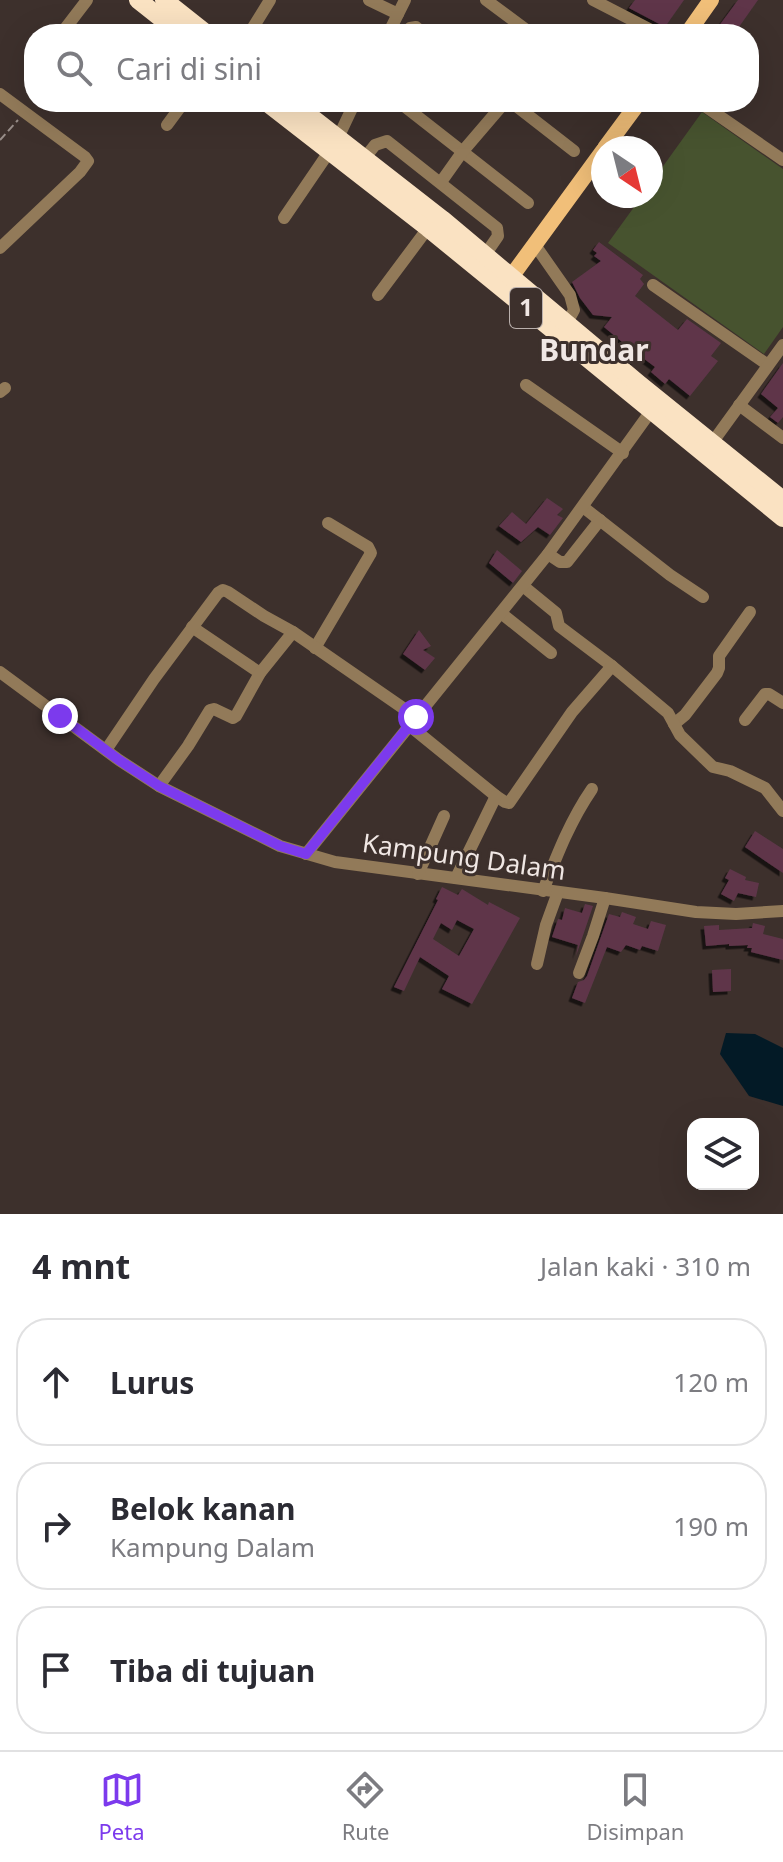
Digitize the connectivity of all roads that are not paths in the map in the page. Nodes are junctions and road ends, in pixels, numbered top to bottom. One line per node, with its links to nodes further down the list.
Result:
1 (87, 0): 11 (street)
2 (138, 0): 12 (highway)
3 (164, 0): 13 (highway)
4 (270, 0): 14 (street)
5 (369, 0): 10 (street)
6 (405, 0): 10 (street)
7 (486, 0): 16 (street)
8 (593, 0): 17 (street)
9 (711, 0): 18 (main road)
10 (398, 14): 15 (street)
11 (69, 24)
12 (168, 24)
13 (194, 24)
14 (255, 24)
15 (393, 24)
16 (518, 24)
17 (640, 24)
18 (694, 24)
19 (0, 94): 20 (street)
20 (24, 111)
21 (25, 112): 44 (street)
22 (177, 112): 31 (street)
23 (282, 112): 33 (highway, 1)
24 (302, 112): 33 (highway, 1)
25 (350, 112): 33 (street)
26 (412, 112): 34 (street)
27 (499, 112): 34 (street)
28 (521, 112): 35 (street)
29 (632, 112): 32 (main road)
30 (713, 112): 36 (street)
31 (167, 125)
32 (614, 136)
33 (334, 145): 37 (highway, 1); 41 (street)
34 (463, 151): 39 (street); 40 (street)
35 (574, 151)
36 (783, 160)
37 (359, 165): 39 (street); 42 (highway, 1); 45 (highway, 1)
38 (591, 168): 43 (main road)
39 (441, 182): 45 (street)
40 (528, 203)
41 (284, 218)
42 (428, 228): 48 (street); 49 (highway, 1)
43 (535, 245): 46 (main road); 49 (street)
44 (0, 248)
45 (485, 255): 46 (highway, 1)
46 (511, 277): 49 (highway, 1)
47 (653, 285): 51 (street)
48 (378, 295)
49 (562, 328): 54 (highway, 1); 56 (highway, 1)
50 (783, 345): 51 (street)
51 (768, 365): 53 (street)
52 (526, 385): 57 (street)
53 (739, 405): 55 (street); 56 (street)
54 (651, 411): 57 (street); 60 (highway, 1)
55 (783, 438)
56 (712, 443): 58 (highway, 1)
57 (623, 453): 59 (street)
58 (783, 500)
59 (583, 507): 61 (street); 63 (street)
60 (783, 518)
61 (600, 520): 63 (street); 65 (street)
62 (328, 523): 70 (street)
63 (548, 554): 64 (street)
64 (523, 586): 67 (street); 72 (street)
65 (703, 597)
66 (750, 612): 78 (street)
67 (501, 613): 71 (street); 77 (street)
68 (192, 627): 69 (street); 74 (street); 79 (street)
69 (293, 632): 70 (street); 74 (street)
70 (315, 648): 77 (street)
71 (551, 653)
72 (612, 666): 78 (street); 82 (street)
73 (0, 672): 79 (street, Kampung Dalam)
74 (260, 673): 80 (street)
75 (783, 703): 76 (street)
76 (745, 720)
77 (413, 721): 82 (street); 85 (street)
78 (674, 724): 83 (street)
79 (106, 750): 80 (street, Kampung Dalam)
80 (159, 786): 85 (street, Kampung Dalam)
81 (592, 789): 88 (street)
82 (496, 796): 87 (street)
83 (783, 811)
84 (444, 816): 86 (street)
85 (306, 854): 86 (street, Kampung Dalam)
86 (418, 874): 87 (street, Kampung Dalam)
87 (456, 878): 88 (street, Kampung Dalam)
88 (543, 891): 89 (street, Kampung Dalam)
89 (558, 892): 90 (street, Kampung Dalam); 92 (street)
90 (605, 898): 91 (street, Kampung Dalam); 93 (street)
91 (783, 911)
92 (537, 964)
93 (579, 973)

